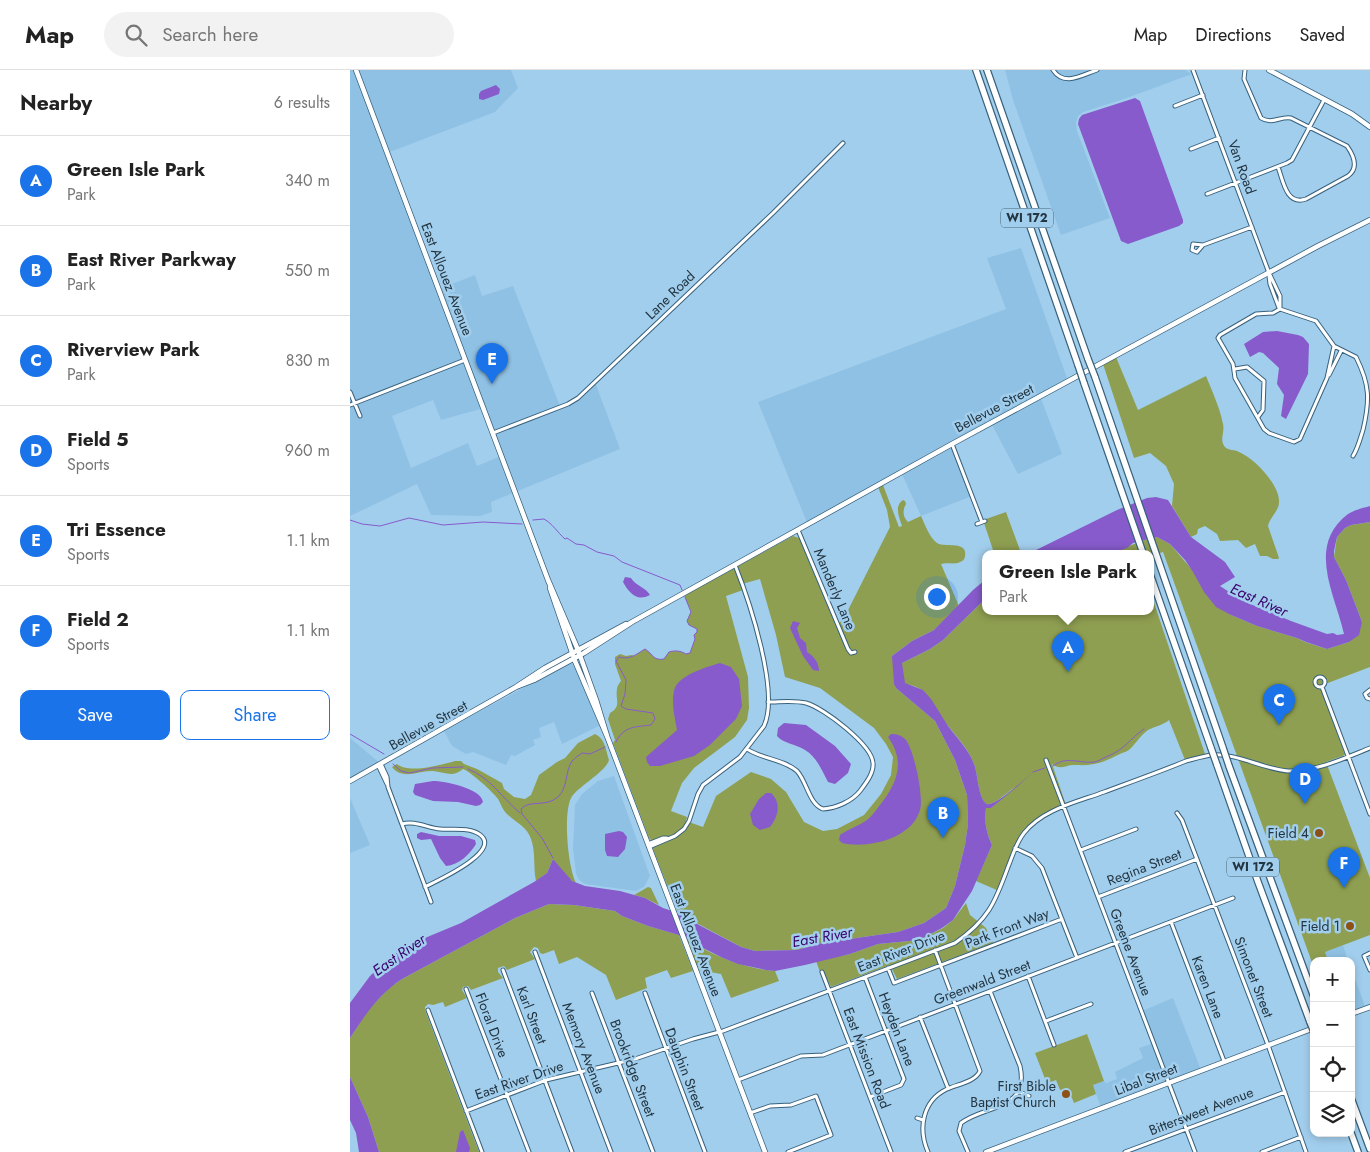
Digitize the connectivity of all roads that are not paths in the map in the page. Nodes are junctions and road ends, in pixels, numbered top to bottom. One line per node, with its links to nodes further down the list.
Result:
1 (356, 70): 27 (street, East Allouez Avenue)
2 (974, 70): 40 (highway, WI 172, bridge)
3 (989, 70): 86 (highway, WI 172, bridge)
4 (1053, 70): 5 (street)
5 (1097, 70)
6 (1193, 70): 9 (street, Van Road)
7 (1245, 70): 12 (street)
8 (1269, 70): 10 (street)
9 (1203, 95): 11 (street); 14 (street, Van Road)
10 (1324, 100): 12 (street); 13 (street)
11 (1175, 106)
12 (1309, 127): 17 (street); 17 (street)
13 (1370, 127)
14 (1219, 138): 16 (street); 18 (street, Van Road)
15 (844, 143): 35 (street, Lane Road)
16 (1191, 149)
17 (1278, 167): 18 (street)
18 (1236, 182): 19 (street); 21 (street, Van Road)
19 (1207, 194)
20 (1370, 220): 23 (street, Bellevue Street)
21 (1252, 227): 22 (street); 23 (street, Van Road)
22 (1203, 245)
23 (1269, 273): 24 (street, Van Road); 36 (street, Bellevue Street)
24 (1280, 309): 25 (street); 28 (street)
25 (1334, 346): 26 (street); 29 (street)
26 (1341, 351): 29 (street); 37 (street)
27 (465, 360): 31 (street); 35 (street, East Allouez Avenue)
28 (1235, 369): 34 (street); 34 (street)
29 (1327, 378): 34 (street)
30 (350, 392): 31 (street)
31 (355, 404): 32 (street); 33 (street)
32 (350, 406)
33 (360, 416)
34 (1258, 418)
35 (493, 433): 42 (street, East Allouez Avenue)
36 (952, 444): 38 (street); 39 (street, Bellevue Street)
37 (1353, 456)
38 (977, 524)
39 (798, 530): 41 (street, Bellevue Street); 44 (street, Manderly Lane)
40 (1143, 550)
41 (735, 565): 45 (street, Bellevue Street); 50 (street)
42 (548, 580): 45 (street, East Allouez Avenue); 46 (street, East Allouez Avenue)
43 (1154, 585): 99 (highway, WI 172, bridge)
44 (855, 652)
45 (578, 653): 46 (street, Bellevue Street); 51 (street, East Allouez Avenue)
46 (573, 655): 51 (street, East Allouez Avenue); 56 (street, Bellevue Street)
47 (1322, 687): 54 (street)
48 (1370, 690): 49 (street)
49 (1370, 699)
50 (768, 702): 53 (street); 53 (street)
51 (607, 736): 63 (street, East Allouez Avenue)
52 (1370, 748): 54 (street, East River Drive)
53 (747, 749): 63 (street)
54 (1348, 756): 58 (street, East River Drive); 60 (street)
55 (1046, 760): 58 (street, Greene Avenue)
56 (380, 764): 57 (street, Bellevue Street); 61 (street)
57 (350, 781)
58 (1064, 806): 64 (street, East River Drive); 65 (street, Greene Avenue)
59 (1177, 813): 66 (street, Simonet Street)
60 (1370, 814)
61 (402, 824): 67 (street); 67 (street)
62 (1136, 829): 65 (street)
63 (649, 845): 102 (street, East Allouez Avenue)
64 (1015, 848): 72 (street); 75 (street, East River Drive)
65 (1081, 850): 68 (street, Greene Avenue)
66 (1197, 859): 68 (street, Regina Street); 71 (street, Simonet Street)
67 (425, 886): 70 (street)
68 (1098, 897): 74 (street, Greene Avenue)
69 (1233, 898): 71 (street, Greenwald Street)
70 (431, 902)
71 (1214, 905): 73 (street, Greenwald Street); 105 (street, Simonet Street)
72 (1062, 919): 78 (street); 79 (street, Park Front Way)
73 (1171, 922): 74 (street, Greenwald Street); 107 (street, Karen Lane)
74 (1116, 943): 78 (street, Greenwald Street); 112 (street, Greene Avenue)
75 (936, 950): 79 (street); 80 (street, East River Drive)
76 (535, 952): 109 (street, Memory Avenue)
77 (1370, 953): 82 (street)
78 (1077, 958): 84 (street, Greenwald Street)
79 (941, 965): 80 (street, Park Front Way); 92 (street)
80 (888, 968): 85 (street, East River Drive)
81 (503, 970): 110 (street, Karl Street)
82 (1370, 970)
83 (822, 972): 89 (street, East Mission Road)
84 (1028, 976): 88 (street, Greenwald Street); 98 (street)
85 (865, 977): 89 (street, East River Drive); 101 (street, Heyden Lane)
86 (1310, 986)
87 (466, 989): 116 (street, Floral Drive)
88 (990, 990): 92 (street, Greenwald Street); 114 (street)
89 (829, 991): 102 (street, East River Drive); 103 (street, East Mission Road)
90 (592, 992): 108 (street, Brookridge Street)
91 (646, 993): 106 (street, Dauphin Street)
92 (956, 1004): 97 (street, Greenwald Street); 113 (street)
93 (1091, 1004): 98 (street)
94 (1370, 1007): 96 (street)
95 (428, 1010): 120 (street)
96 (1355, 1013)
97 (920, 1017): 101 (street, Greenwald Street); 113 (street)
98 (1046, 1021): 104 (street)
99 (1310, 1022)
100 (1310, 1029): 105 (street, Libal Street)
101 (886, 1030): 103 (street, Greenwald Street); 118 (street, Heyden Lane)
102 (719, 1031): 106 (street, East River Drive); 111 (street, East Allouez Avenue)
103 (850, 1044): 111 (street, Greenwald Street); 118 (street, East Mission Road)
104 (1054, 1045)
105 (1268, 1045): 107 (street, Libal Street); 115 (street, Simonet Street)
106 (666, 1049): 108 (street, East River Drive); 134 (street, Dauphin Street)
107 (1224, 1061): 112 (street, Libal Street)
108 (619, 1062): 109 (street, East River Drive); 133 (street, Brookridge Street)
109 (580, 1071): 110 (street, East River Drive); 132 (street, Memory Avenue)
110 (544, 1080): 116 (street, East River Drive); 131 (street, Karl Street)
111 (737, 1080): 121 (street, East Allouez Avenue)
112 (1169, 1082): 124 (street, Greene Avenue); 140 (street, Libal Street)
113 (948, 1088): 123 (street)
114 (1017, 1091): 117 (street); 139 (street)
115 (1285, 1092): 124 (street, Bittersweet Avenue); 125 (street, Simonet Street)
116 (507, 1094): 120 (street, East River Drive); 130 (street, Floral Drive)
117 (1030, 1096)
118 (870, 1097): 137 (street, East Mission Road)
119 (1355, 1109): 127 (highway); 128 (highway)
120 (466, 1111): 129 (street)
121 (750, 1113): 135 (street, East Allouez Avenue); 136 (street)
122 (917, 1118): 123 (street)
123 (923, 1120): 138 (street)
124 (1186, 1129): 141 (street, Bittersweet Avenue); 142 (street, Greene Avenue)
125 (1301, 1137): 143 (street); 144 (street, Simonet Street)
126 (1352, 1137): 145 (highway)
127 (1370, 1138)
128 (1370, 1149)
129 (482, 1152)
130 (528, 1152)
131 (572, 1152)
132 (611, 1152)
133 (653, 1152)
134 (705, 1152)
135 (765, 1152)
136 (788, 1152)
137 (891, 1152)
138 (928, 1152)
139 (968, 1152)
140 (986, 1152)
141 (1125, 1152)
142 (1194, 1152)
143 (1262, 1152)
144 (1306, 1152)
145 (1357, 1152)

